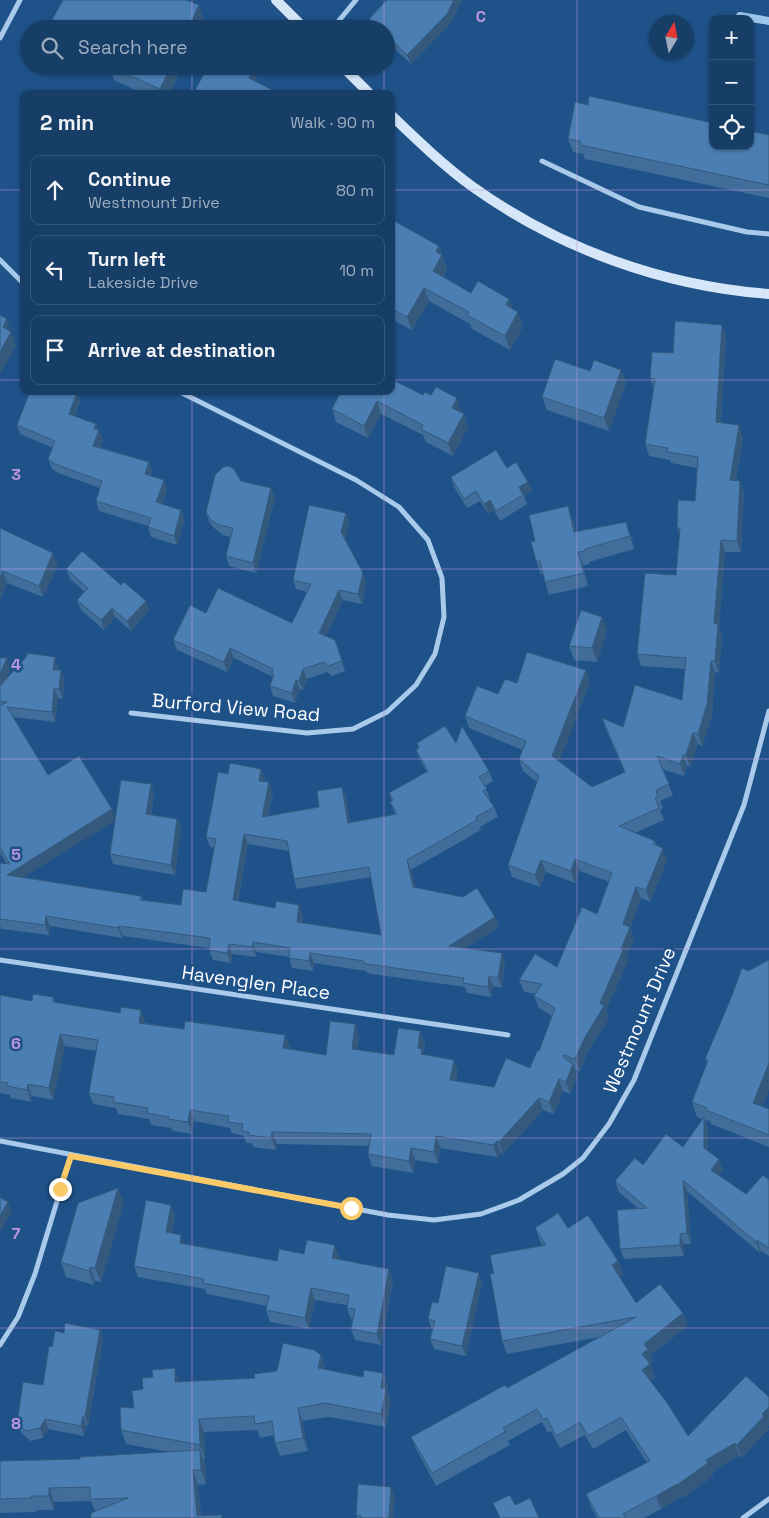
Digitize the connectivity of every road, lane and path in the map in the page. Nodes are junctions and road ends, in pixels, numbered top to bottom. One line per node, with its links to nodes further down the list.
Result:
1 (20, 0): 6 (street)
2 (276, 0): 4 (street)
3 (356, 0): 5 (street)
4 (296, 20)
5 (339, 20)
6 (0, 38)
7 (351, 75): 8 (street)
8 (366, 90)
9 (395, 119): 14 (street)
10 (542, 161): 11 (street)
11 (769, 234)
12 (0, 260): 13 (street)
13 (20, 280)
14 (769, 294)
15 (186, 395): 17 (street, Burford View Road)
16 (769, 712): 21 (street, Westmount Drive)
17 (131, 713)
18 (0, 960): 19 (street, Havenglen Place)
19 (508, 1035)
20 (0, 1141): 21 (street, Westmount Drive)
21 (71, 1156): 22 (street)
22 (0, 1345)
23 (769, 1499): 24 (street)
24 (744, 1518)

